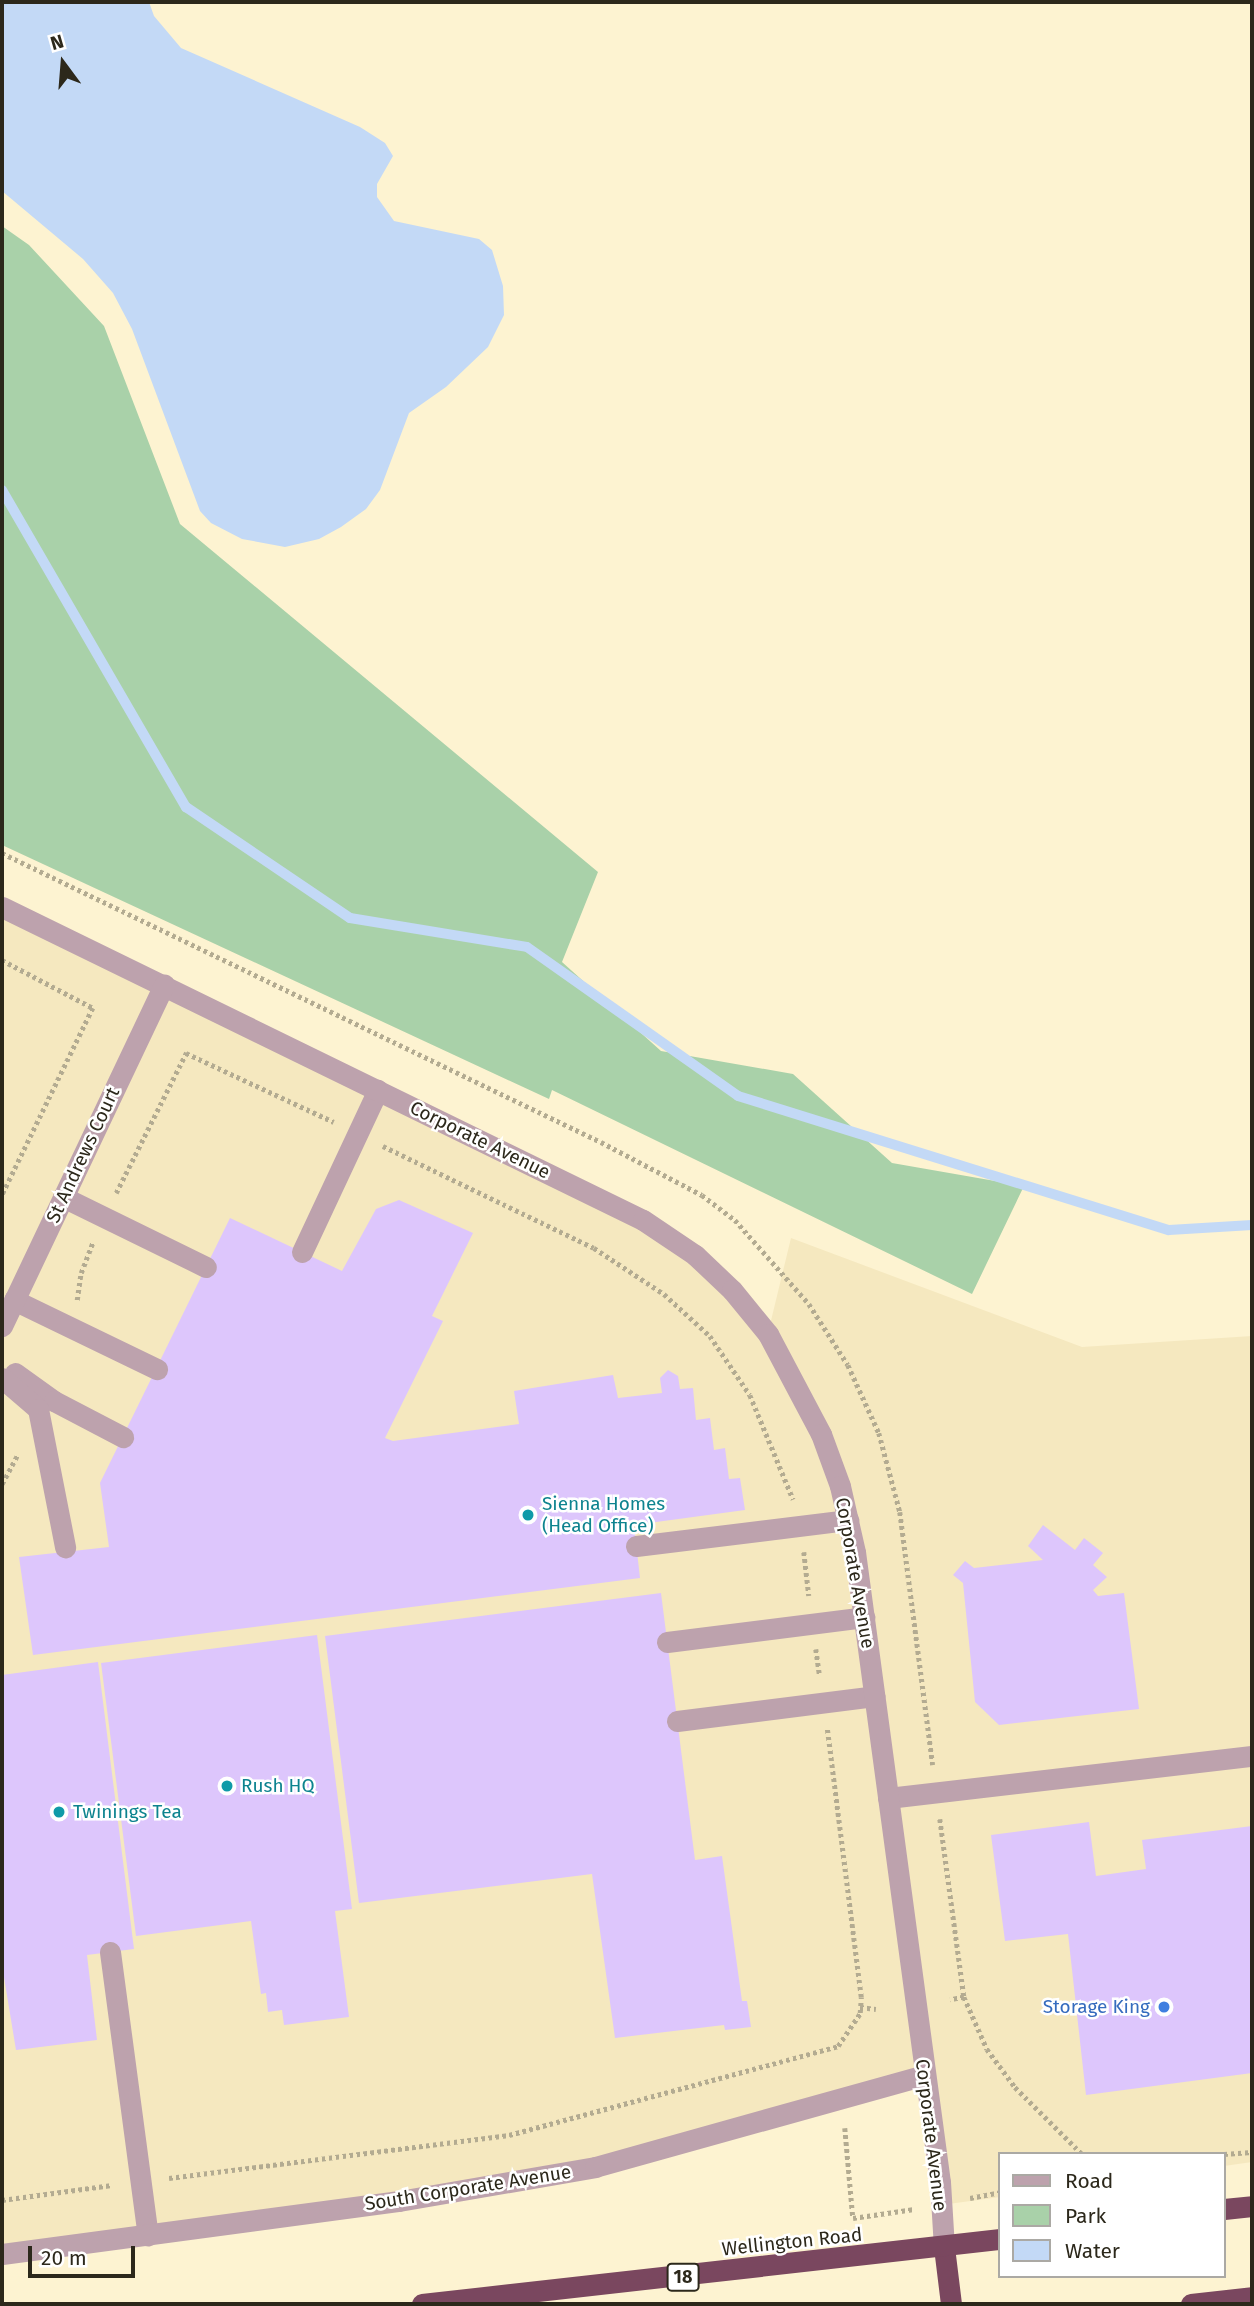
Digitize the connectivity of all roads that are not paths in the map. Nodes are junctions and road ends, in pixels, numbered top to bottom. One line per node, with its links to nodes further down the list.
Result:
1 (2, 907): 2 (street, Corporate Avenue)
2 (164, 985): 3 (street, Corporate Avenue); 4 (street, St Andrews Court)
3 (378, 1090): 5 (street); 13 (street, Corporate Avenue)
4 (63, 1197): 6 (street); 7 (street, St Andrews Court)
5 (302, 1252)
6 (206, 1268)
7 (14, 1300): 8 (street, St Andrews Court); 10 (street)
8 (2, 1326)
9 (2, 1364): 12 (street)
10 (157, 1369)
11 (2, 1378): 15 (street)
12 (123, 1437)
13 (848, 1520): 14 (street); 16 (street, Corporate Avenue)
14 (636, 1546)
15 (65, 1547)
16 (864, 1617): 17 (street); 18 (street, Corporate Avenue)
17 (667, 1642)
18 (874, 1696): 19 (street); 21 (street, Corporate Avenue)
19 (677, 1721)
20 (1252, 1756): 21 (street)
21 (888, 1798): 23 (street, Corporate Avenue)
22 (110, 1952): 26 (street)
23 (924, 2076): 26 (street, South Corporate Avenue); 28 (street, Corporate Avenue)
24 (1252, 2206): 25 (highway)
25 (1226, 2209)
26 (148, 2235): 29 (street, South Corporate Avenue)
27 (998, 2239): 28 (highway, Wellington Road / 18)
28 (944, 2247): 31 (highway, Wellington Road / 18); 32 (highway)
29 (2, 2254)
30 (1252, 2297): 33 (highway)
31 (422, 2304)
32 (951, 2304)
33 (1198, 2304)

